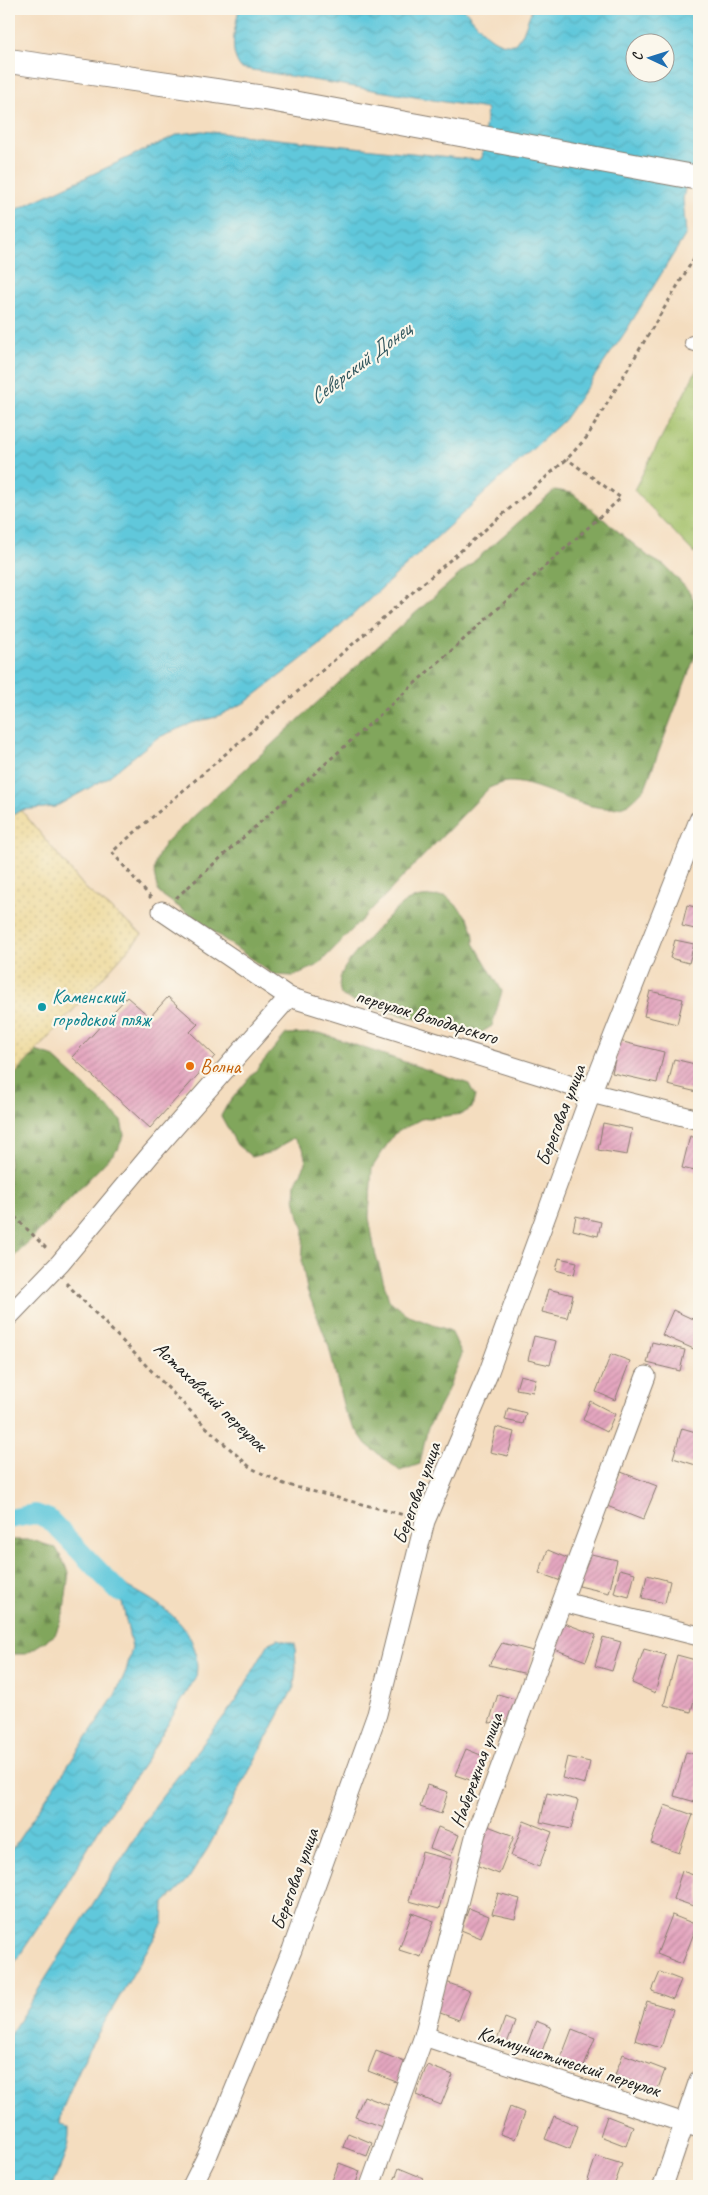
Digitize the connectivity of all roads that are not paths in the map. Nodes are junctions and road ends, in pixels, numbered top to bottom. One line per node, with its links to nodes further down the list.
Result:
1 (9, 61): 2 (street)
2 (699, 178)
3 (699, 820): 6 (street, Береговая улица)
4 (162, 911): 5 (street, переулок Володарского)
5 (289, 997): 6 (street, переулок Володарского); 8 (street)
6 (591, 1093): 7 (street, переулок Володарского); 15 (street, Береговая улица)
7 (699, 1120)
8 (9, 1316)
9 (646, 1376): 10 (street, Набережная улица)
10 (563, 1602): 11 (street); 12 (street, Набережная улица)
11 (699, 1636)
12 (424, 2036): 14 (street, Коммунистический переулок); 16 (street, Набережная улица)
13 (699, 2080): 14 (street)
14 (692, 2126): 17 (street)
15 (192, 2186)
16 (370, 2186)
17 (663, 2186)

